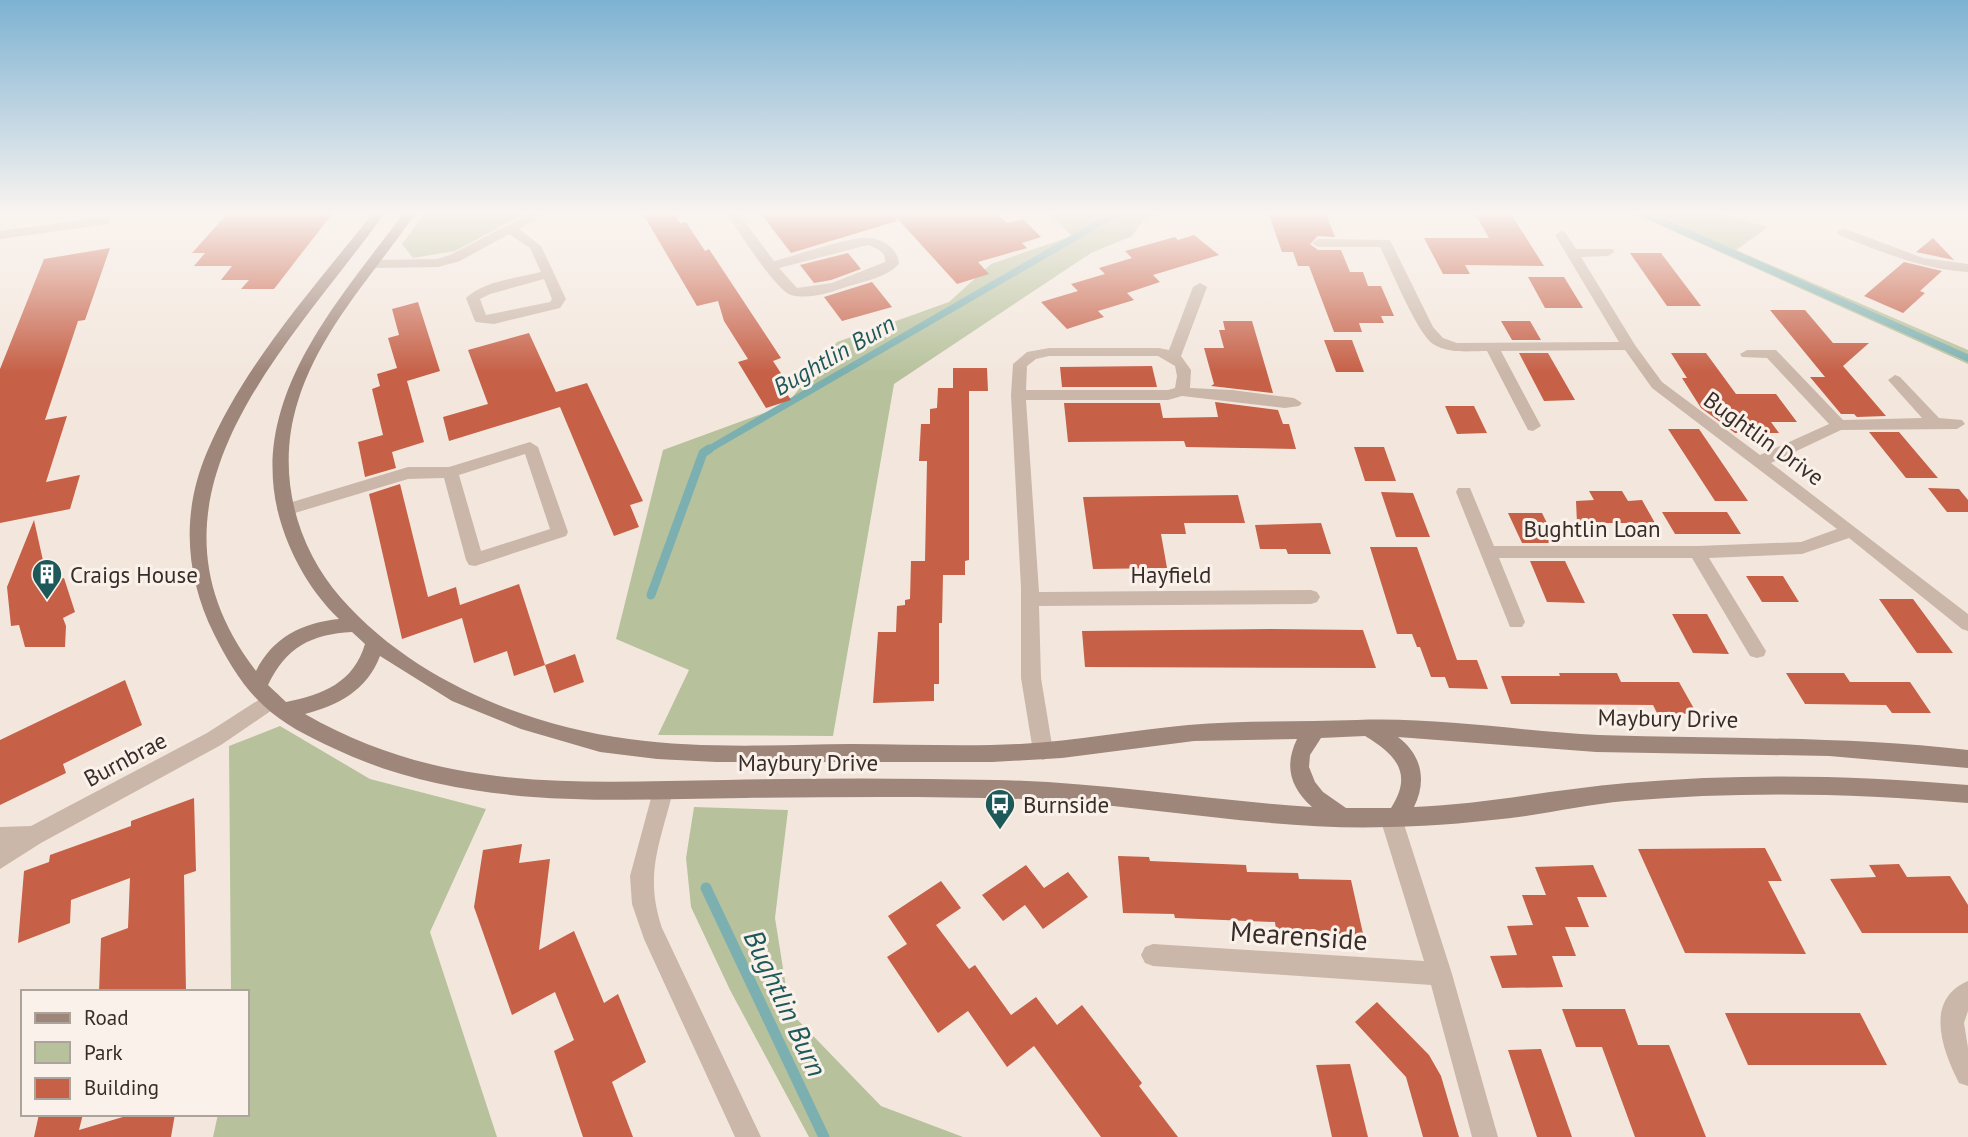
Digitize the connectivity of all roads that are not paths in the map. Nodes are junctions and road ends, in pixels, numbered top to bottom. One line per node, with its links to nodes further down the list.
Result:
1 (338, 267): 38 (street, Maybury Drive)
2 (371, 267): 27 (street, Maybury Drive)
3 (546, 267): 10 (street)
4 (771, 267): 5 (street)
5 (887, 267)
6 (1397, 267): 13 (street)
7 (1581, 267): 12 (street, Bughtlin Drive)
8 (1945, 267): 9 (street)
9 (1968, 268)
10 (549, 274): 10 (street)
11 (1200, 287): 15 (street)
12 (1629, 346): 13 (street); 24 (street, Bughtlin Drive)
13 (1493, 349): 23 (street)
14 (1747, 354): 22 (street)
15 (1174, 356): 17 (street); 18 (street)
16 (1895, 380): 20 (street)
17 (1182, 390): 18 (street); 19 (street)
18 (1018, 395): 32 (street)
19 (1294, 403)
20 (1935, 423): 21 (street); 22 (street)
21 (1957, 424)
22 (1839, 425): 24 (street)
23 (1534, 426)
24 (1758, 462): 28 (street, Bughtlin Drive)
25 (450, 472): 25 (street); 27 (street)
26 (1464, 492): 29 (street)
27 (285, 510): 34 (street, Maybury Drive)
28 (1851, 531): 30 (street, Bughtlin Loan); 35 (street, Bughtlin Drive)
29 (1487, 552): 30 (street, Bughtlin Loan); 33 (street)
30 (1697, 552): 37 (street)
31 (1311, 597): 32 (street, Hayfield)
32 (1031, 599): 41 (street)
33 (1516, 622)
34 (355, 625): 36 (street, Maybury Drive); 38 (street)
35 (1968, 625)
36 (375, 643): 38 (street); 41 (street, Maybury Drive)
37 (1758, 651)
38 (271, 698): 43 (street, Maybury Drive); 47 (street, Burnbrae)
39 (1366, 728): 40 (street, Maybury Drive); 42 (street, Maybury Drive); 46 (street)
40 (1315, 731): 41 (street, Maybury Drive); 45 (street)
41 (1043, 751)
42 (1968, 760)
43 (663, 791): 45 (street, Maybury Drive); 54 (street)
44 (1968, 794): 46 (street, Maybury Drive)
45 (1345, 818): 46 (street, Maybury Drive)
46 (1394, 818): 51 (street)
47 (33, 836): 48 (street); 49 (street, Burnbrae)
48 (0, 837)
49 (0, 859)
50 (1153, 955): 51 (street, Mearenside)
51 (1440, 974): 55 (street)
52 (1968, 993): 53 (street)
53 (1968, 1074)
54 (748, 1137)
55 (1485, 1137)

